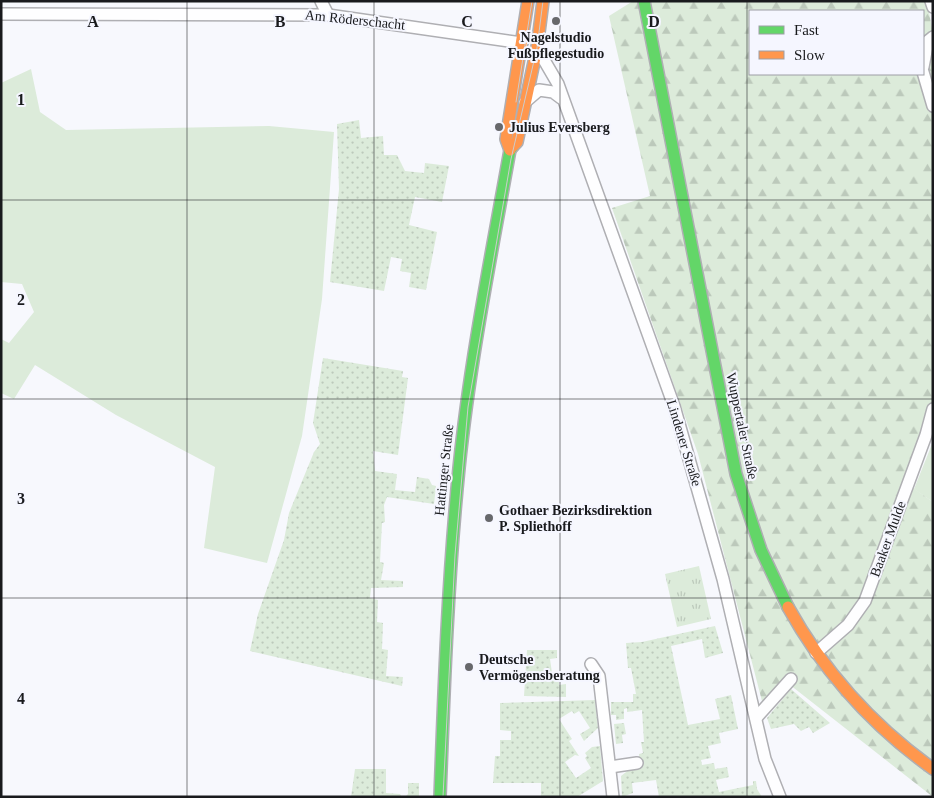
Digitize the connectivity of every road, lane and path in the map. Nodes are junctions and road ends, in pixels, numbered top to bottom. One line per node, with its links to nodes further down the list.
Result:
1 (321, 1): 10 (street)
2 (528, 1): 13 (street, Hattinger Straße)
3 (543, 1): 14 (street, Hattinger Straße)
4 (636, 1): 11 (street, Wuppertaler Straße)
5 (644, 1): 11 (street, Wuppertaler Straße)
6 (931, 1): 8 (street)
7 (127, 7): 9 (street, Am Röderschacht); 10 (street, Am Röderschacht)
8 (933, 7)
9 (1, 14)
10 (328, 15): 13 (street, Am Röderschacht)
11 (648, 29): 22 (street, Wuppertaler Straße)
12 (933, 37): 15 (street)
13 (522, 43): 14 (street); 20 (street, Hattinger Straße)
14 (536, 48): 17 (street, Lindener Straße); 18 (street, Hattinger Straße)
15 (924, 62)
16 (924, 75): 19 (street)
17 (562, 98): 18 (street); 25 (street, Lindener Straße)
18 (525, 102): 20 (street, Hattinger Straße)
19 (933, 106)
20 (510, 150): 29 (street, Hattinger Straße)
21 (933, 409): 22 (street, Baaker Mulde)
22 (816, 653): 28 (street, Wuppertaler Straße)
23 (591, 664): 27 (street)
24 (791, 679): 25 (street)
25 (756, 718): 31 (street, Lindener Straße)
26 (637, 763): 27 (street)
27 (610, 768): 30 (street)
28 (933, 769)
29 (440, 797)
30 (613, 797)
31 (780, 797)

